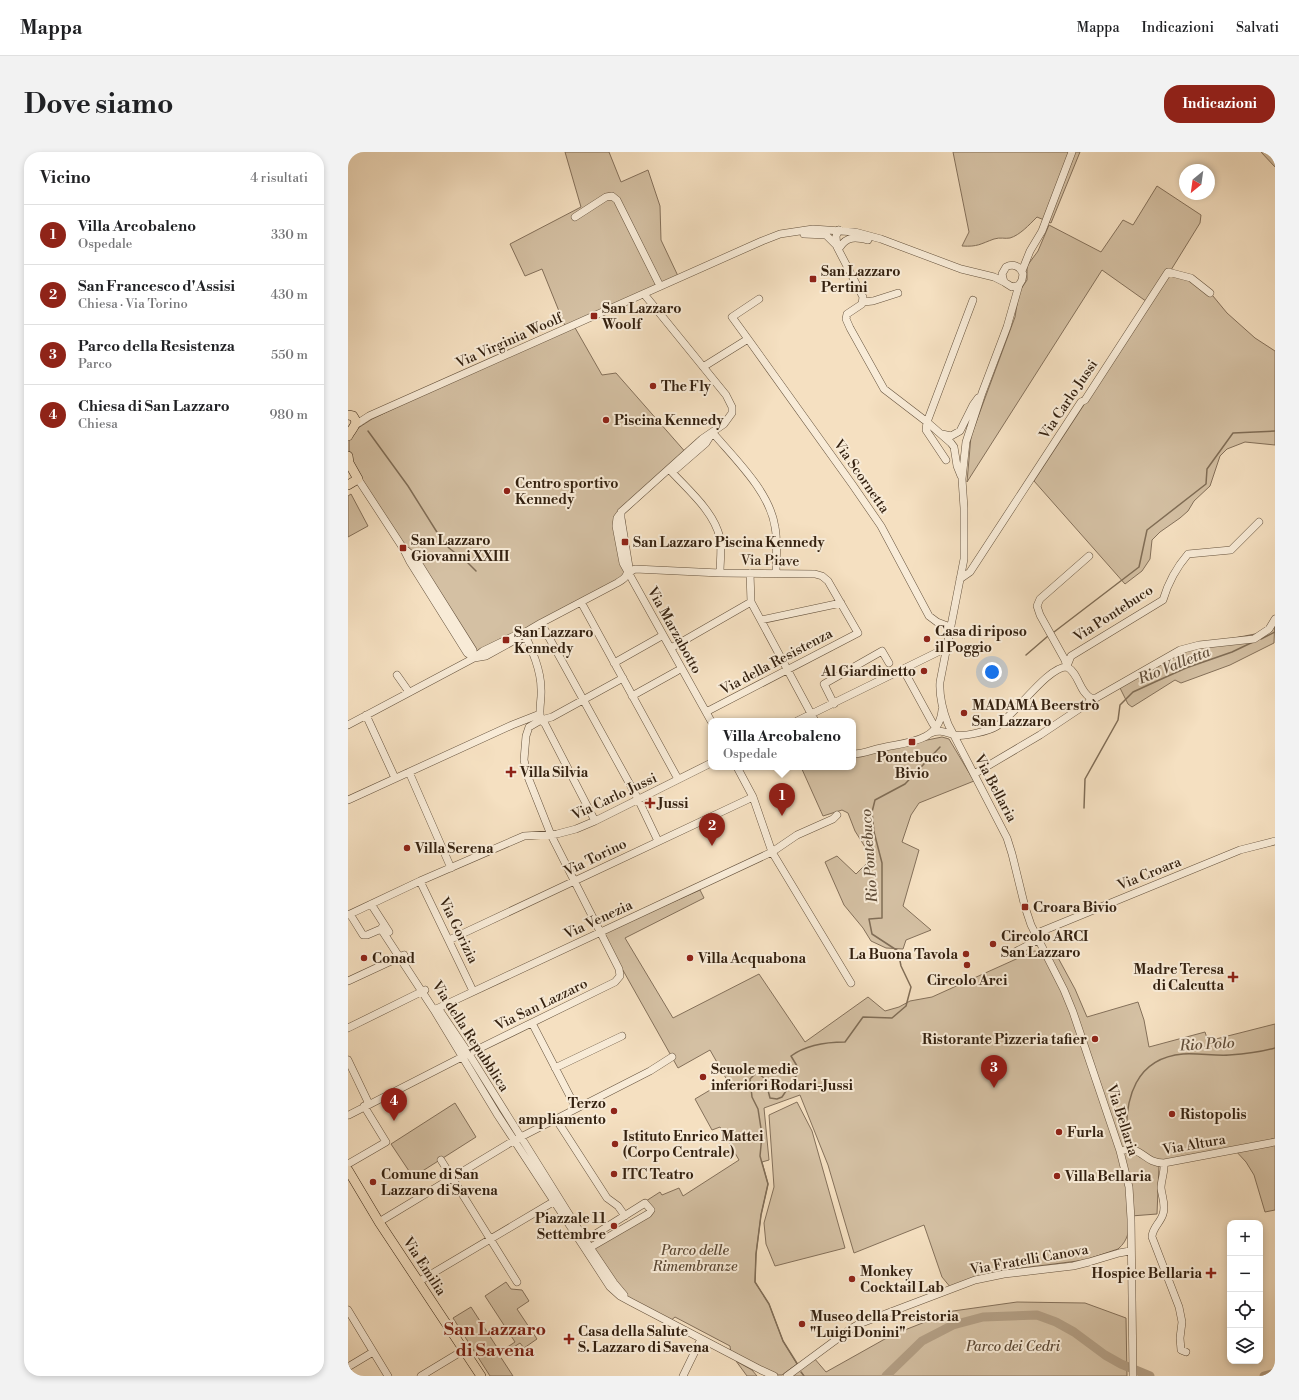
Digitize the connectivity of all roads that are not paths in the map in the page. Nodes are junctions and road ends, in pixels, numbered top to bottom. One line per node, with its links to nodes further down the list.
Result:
1 (1072, 152): 7 (street)
2 (575, 217): 13 (street)
3 (839, 230): 4 (street, Via Virginia Woolf); 5 (street, Via Virginia Woolf); 6 (street)
4 (796, 232): 6 (street, Via Virginia Woolf); 13 (street, Via Virginia Woolf)
5 (881, 239): 6 (street, Via Virginia Woolf); 10 (street, Via Virginia Woolf)
6 (838, 246): 19 (street)
7 (1030, 251): 8 (street); 9 (street)
8 (1010, 266): 9 (street); 10 (street, Via Virginia Woolf); 11 (street)
9 (1022, 271): 12 (street)
10 (972, 272): 11 (street, Via Virginia Woolf)
11 (1005, 284): 12 (street); 20 (street)
12 (1019, 284): 20 (street)
13 (660, 286): 15 (street, Via Virginia Woolf)
14 (1210, 293): 42 (street, Via Carlo Jussi)
15 (644, 294): 22 (street); 24 (street, Via Virginia Woolf)
16 (898, 294): 19 (street)
17 (759, 299): 21 (street, Via Scornetta)
18 (973, 300): 25 (street)
19 (863, 302): 25 (street)
20 (1013, 306): 23 (street)
21 (748, 339): 22 (street); 49 (street, Via Scornetta)
22 (703, 367): 26 (street)
23 (982, 393): 27 (street); 32 (street)
24 (351, 422)
25 (927, 422): 27 (street); 29 (street)
26 (713, 433): 30 (street); 40 (street)
27 (941, 434): 32 (street)
28 (348, 456): 31 (main road)
29 (946, 460)
30 (671, 471): 34 (street); 36 (street); 38 (street)
31 (358, 479): 33 (main road); 55 (street)
32 (962, 479): 42 (street)
33 (348, 485)
34 (622, 511): 36 (street); 41 (street, Via Marzabotto)
35 (1259, 522): 58 (street, Via Pontebuco)
36 (622, 524): 41 (street)
37 (1089, 556): 58 (street)
38 (720, 572): 39 (street, Via Piave); 41 (street, Via Piave)
39 (750, 573): 40 (street, Via Piave); 44 (street)
40 (776, 574): 45 (street, Via Piave)
41 (630, 576): 43 (street); 53 (street, Via Marzabotto)
42 (960, 579): 49 (street)
43 (581, 602): 48 (street); 56 (street)
44 (751, 602): 47 (street); 53 (street)
45 (841, 603): 47 (street); 51 (street, Via Piave)
46 (1275, 619): 66 (street)
47 (761, 620): 59 (street)
48 (541, 623): 50 (street); 67 (street)
49 (950, 627): 54 (street)
50 (524, 633): 55 (street); 72 (street)
51 (858, 633): 59 (street, Via della Resistenza)
52 (660, 637): 56 (street)
53 (671, 648): 70 (street, Via Marzabotto)
54 (946, 648): 60 (street); 69 (street, Via Bellaria)
55 (474, 658): 64 (street)
56 (614, 663): 63 (street)
57 (889, 663): 68 (street)
58 (1067, 667): 66 (street); 80 (street)
59 (788, 669): 70 (street, Via della Resistenza); 74 (street)
60 (904, 669): 68 (street); 75 (street)
61 (677, 671): 65 (street)
62 (397, 675): 64 (street)
63 (623, 678): 65 (street); 67 (street)
64 (409, 692): 71 (street)
65 (632, 696): 87 (street)
66 (1091, 698): 85 (street)
67 (582, 700): 72 (street); 90 (street)
68 (834, 704): 74 (street)
69 (942, 708): 79 (street); 80 (street, Via Bellaria)
70 (706, 712): 73 (street, Via Marzabotto)
71 (366, 715): 77 (street); 86 (street)
72 (541, 717): 76 (street); 78 (street); 92 (street)
73 (709, 718)
74 (813, 718)
75 (933, 724)
76 (512, 725): 78 (street); 84 (street)
77 (348, 726)
78 (529, 727): 93 (street)
79 (931, 733): 80 (street); 81 (street)
80 (953, 735): 85 (street, Via Bellaria)
81 (856, 754)
82 (708, 764): 87 (street, Via Carlo Jussi)
83 (739, 770): 88 (street)
84 (409, 772): 86 (street); 97 (street)
85 (974, 774): 104 (street, Via Bellaria)
86 (395, 778): 89 (street)
87 (678, 779): 90 (street, Via Carlo Jussi)
88 (753, 797): 94 (street, Via Torino); 96 (street)
89 (348, 800)
90 (638, 800): 92 (street, Via Carlo Jussi); 94 (street)
91 (837, 815): 96 (street, Via Venezia)
92 (594, 821): 93 (street, Via Carlo Jussi)
93 (551, 835): 97 (street, Via Carlo Jussi); 99 (street)
94 (658, 841): 99 (street, Via Torino)
95 (1275, 841): 104 (street, Via Croara)
96 (772, 852): 103 (street, Via Venezia); 109 (street)
97 (451, 868): 98 (street, Via Carlo Jussi)
98 (420, 881): 100 (street, Via Carlo Jussi); 105 (street, Via Gorizia)
99 (574, 881): 103 (street); 105 (street, Via Torino)
100 (371, 904): 101 (street, Via Carlo Jussi); 102 (street, Via della Repubblica)
101 (349, 914): 102 (street)
102 (382, 926): 107 (street, Via della Repubblica)
103 (600, 932): 111 (street, Via Venezia); 113 (street, Via San Lazzaro)
104 (1036, 937): 106 (street); 126 (street, Via Bellaria)
105 (450, 940): 111 (street, Via Gorizia)
106 (1011, 954)
107 (402, 956): 108 (street); 110 (street, Via della Repubblica)
108 (348, 981)
109 (850, 983)
110 (424, 990): 112 (street, Via della Repubblica); 114 (street)
111 (473, 991): 112 (street, Via Venezia)
112 (436, 1009): 116 (street, Via della Repubblica)
113 (532, 1023): 116 (street, Via San Lazzaro); 119 (street)
114 (348, 1028)
115 (622, 1036): 119 (street)
116 (466, 1055): 120 (street, Via San Lazzaro); 124 (street, Via della Repubblica)
117 (672, 1057): 121 (street)
118 (348, 1060): 120 (street)
119 (556, 1068): 121 (street)
120 (367, 1105): 122 (street, Via San Lazzaro); 129 (street)
121 (576, 1108): 123 (street)
122 (349, 1115)
123 (556, 1118): 124 (street); 133 (street)
124 (517, 1139): 131 (street); 132 (street, Via della Repubblica)
125 (1275, 1142): 128 (street, Via Altura)
126 (1120, 1152): 128 (street, Via Altura); 137 (street, Via Bellaria)
127 (441, 1160): 131 (street)
128 (1164, 1163): 144 (street)
129 (348, 1164)
130 (348, 1170): 134 (main road, Via Emilia)
131 (452, 1178): 134 (street); 135 (street)
132 (557, 1200): 135 (street); 136 (street, Via della Repubblica)
133 (625, 1216): 136 (street); 136 (street)
134 (379, 1222): 138 (main road, Via Emilia)
135 (490, 1239): 138 (street); 139 (street)
136 (587, 1244): 141 (street, Via della Repubblica)
137 (1130, 1251): 146 (street, Via Bellaria); 153 (street, Via Fratelli Canova)
138 (418, 1282): 142 (main road, Via Emilia)
139 (517, 1282)
140 (348, 1310): 143 (street)
141 (701, 1339): 147 (street, Via della Repubblica); 151 (street)
142 (464, 1350): 149 (street); 150 (main road, Via Emilia)
143 (373, 1352): 145 (street); 148 (street)
144 (1186, 1352)
145 (348, 1366)
146 (1133, 1372)
147 (765, 1374): 152 (street, Via della Repubblica)
148 (388, 1376)
149 (421, 1376)
150 (481, 1376)
151 (682, 1376)
152 (774, 1376)
153 (787, 1376)

